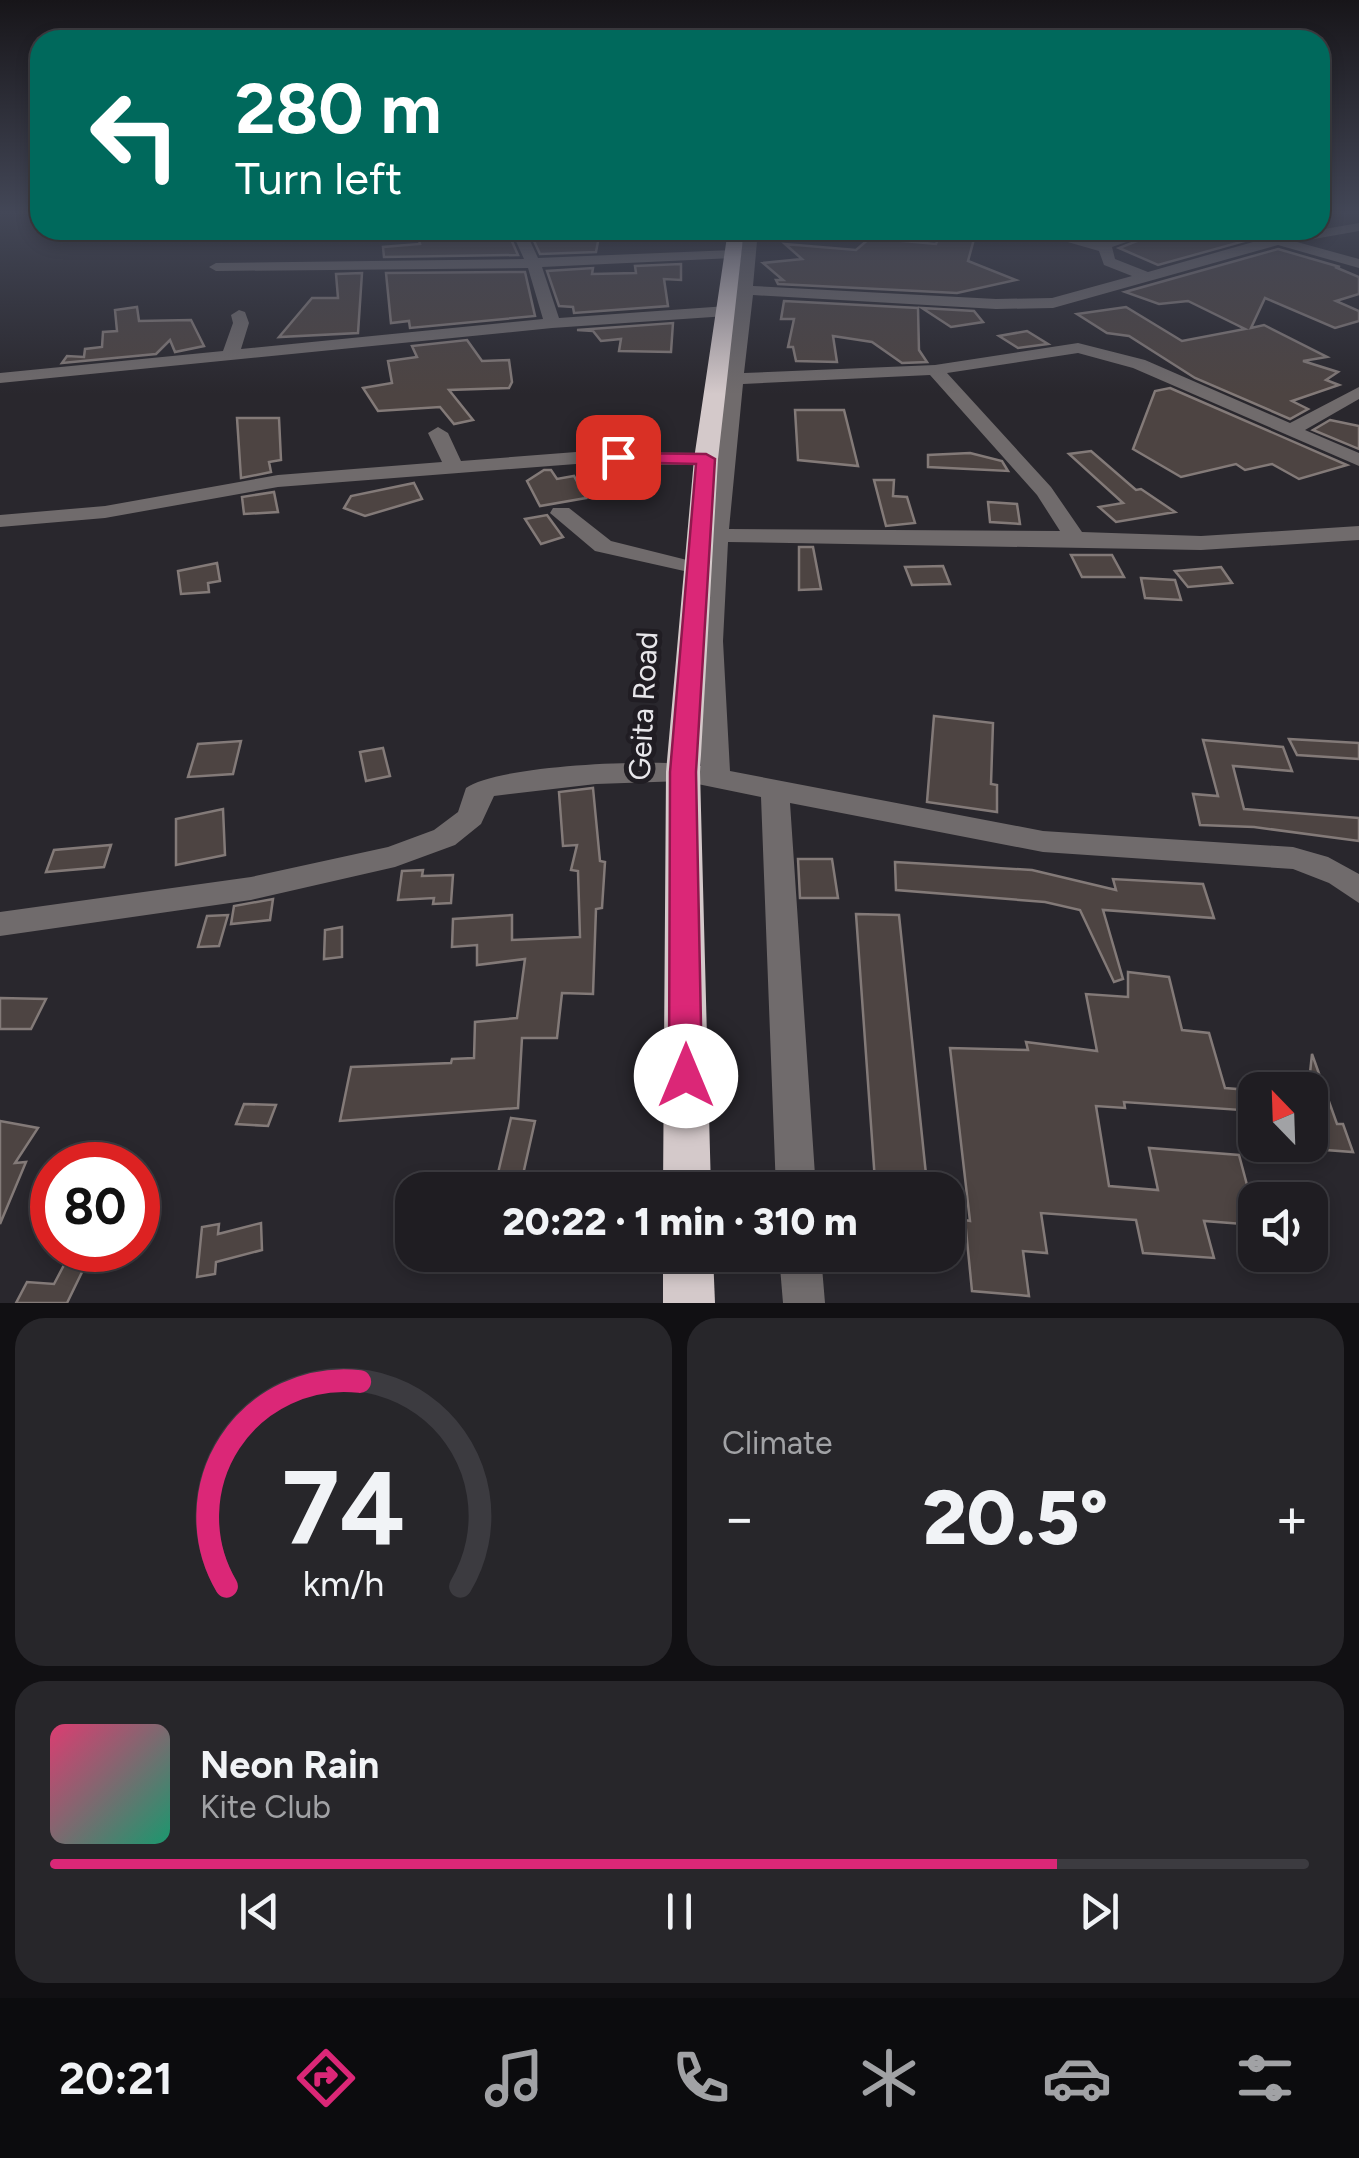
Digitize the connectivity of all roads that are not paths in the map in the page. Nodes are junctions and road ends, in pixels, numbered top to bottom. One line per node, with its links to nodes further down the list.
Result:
1 (536, 272): 8 (street)
2 (738, 272): 6 (highway, Geita Road)
3 (1133, 272): 5 (street)
4 (1170, 272): 5 (street)
5 (1148, 278): 6 (street)
6 (736, 301): 8 (street); 12 (street); 16 (highway, Geita Road)
7 (240, 315): 9 (street)
8 (552, 322): 9 (street)
9 (230, 354): 11 (street)
10 (936, 370): 12 (street); 14 (street); 23 (street)
11 (0, 378)
12 (732, 379): 22 (street)
13 (1359, 392): 14 (street)
14 (1289, 431): 17 (street)
15 (438, 433): 18 (street)
16 (706, 459): 18 (street); 24 (highway, Geita Road)
17 (1359, 460)
18 (454, 467): 20 (street)
19 (561, 513): 24 (street)
20 (0, 521)
21 (1359, 533): 23 (street)
22 (720, 535): 23 (street); 26 (street)
23 (1075, 538)
24 (697, 569): 25 (highway, Geita Road)
25 (683, 772): 26 (street); 29 (street); 30 (highway, Geita Road)
26 (716, 778): 27 (street)
27 (776, 793): 28 (street); 31 (street)
28 (1352, 873)
29 (0, 924)
30 (687, 1172)
31 (795, 1172)
32 (688, 1272): 34 (highway)
33 (801, 1272): 35 (street)
34 (689, 1303)
35 (804, 1303)

